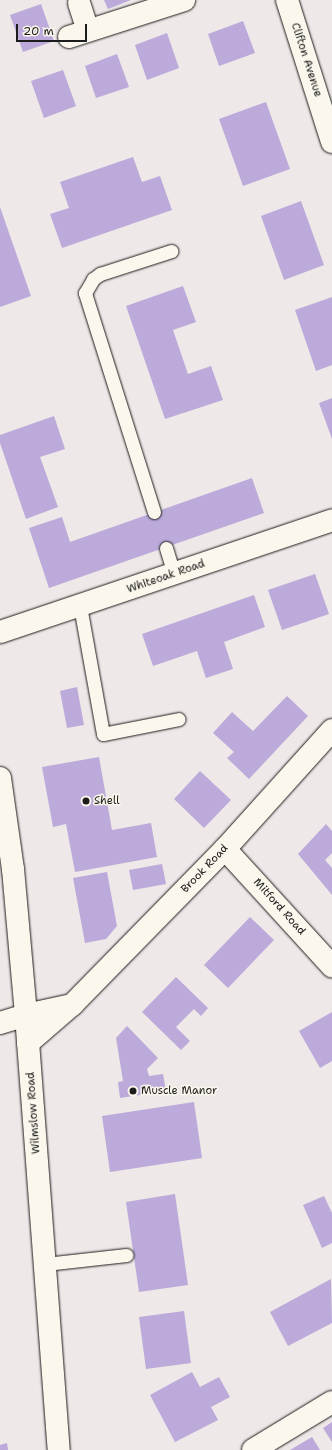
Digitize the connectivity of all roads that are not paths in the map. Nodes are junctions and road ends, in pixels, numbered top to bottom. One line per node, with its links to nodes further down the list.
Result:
1 (184, 0): 3 (street)
2 (287, 0): 4 (street, Clifton Avenue)
3 (79, 2)
4 (332, 142)
5 (171, 251): 6 (lane)
6 (154, 512)
7 (332, 520): 9 (street, Whiteoak Road)
8 (166, 548): 9 (lane)
9 (174, 574): 10 (street, Whiteoak Road)
10 (80, 606): 11 (street, Whiteoak Road); 12 (lane)
11 (0, 632)
12 (179, 719)
13 (332, 730): 15 (street, Brook Road)
14 (1, 782): 18 (street, Wilmslow Road)
15 (226, 849): 16 (street, Mitford Road); 17 (street, Brook Road)
16 (332, 966)
17 (73, 1004): 18 (street); 20 (street, Brook Road)
18 (26, 1014): 19 (street); 20 (street, Wilmslow Road)
19 (0, 1023)
20 (28, 1043): 22 (street, Wilmslow Road)
21 (126, 1255): 22 (lane)
22 (45, 1264): 24 (street, Wilmslow Road)
23 (332, 1402): 25 (street)
24 (59, 1450)
25 (253, 1450)

